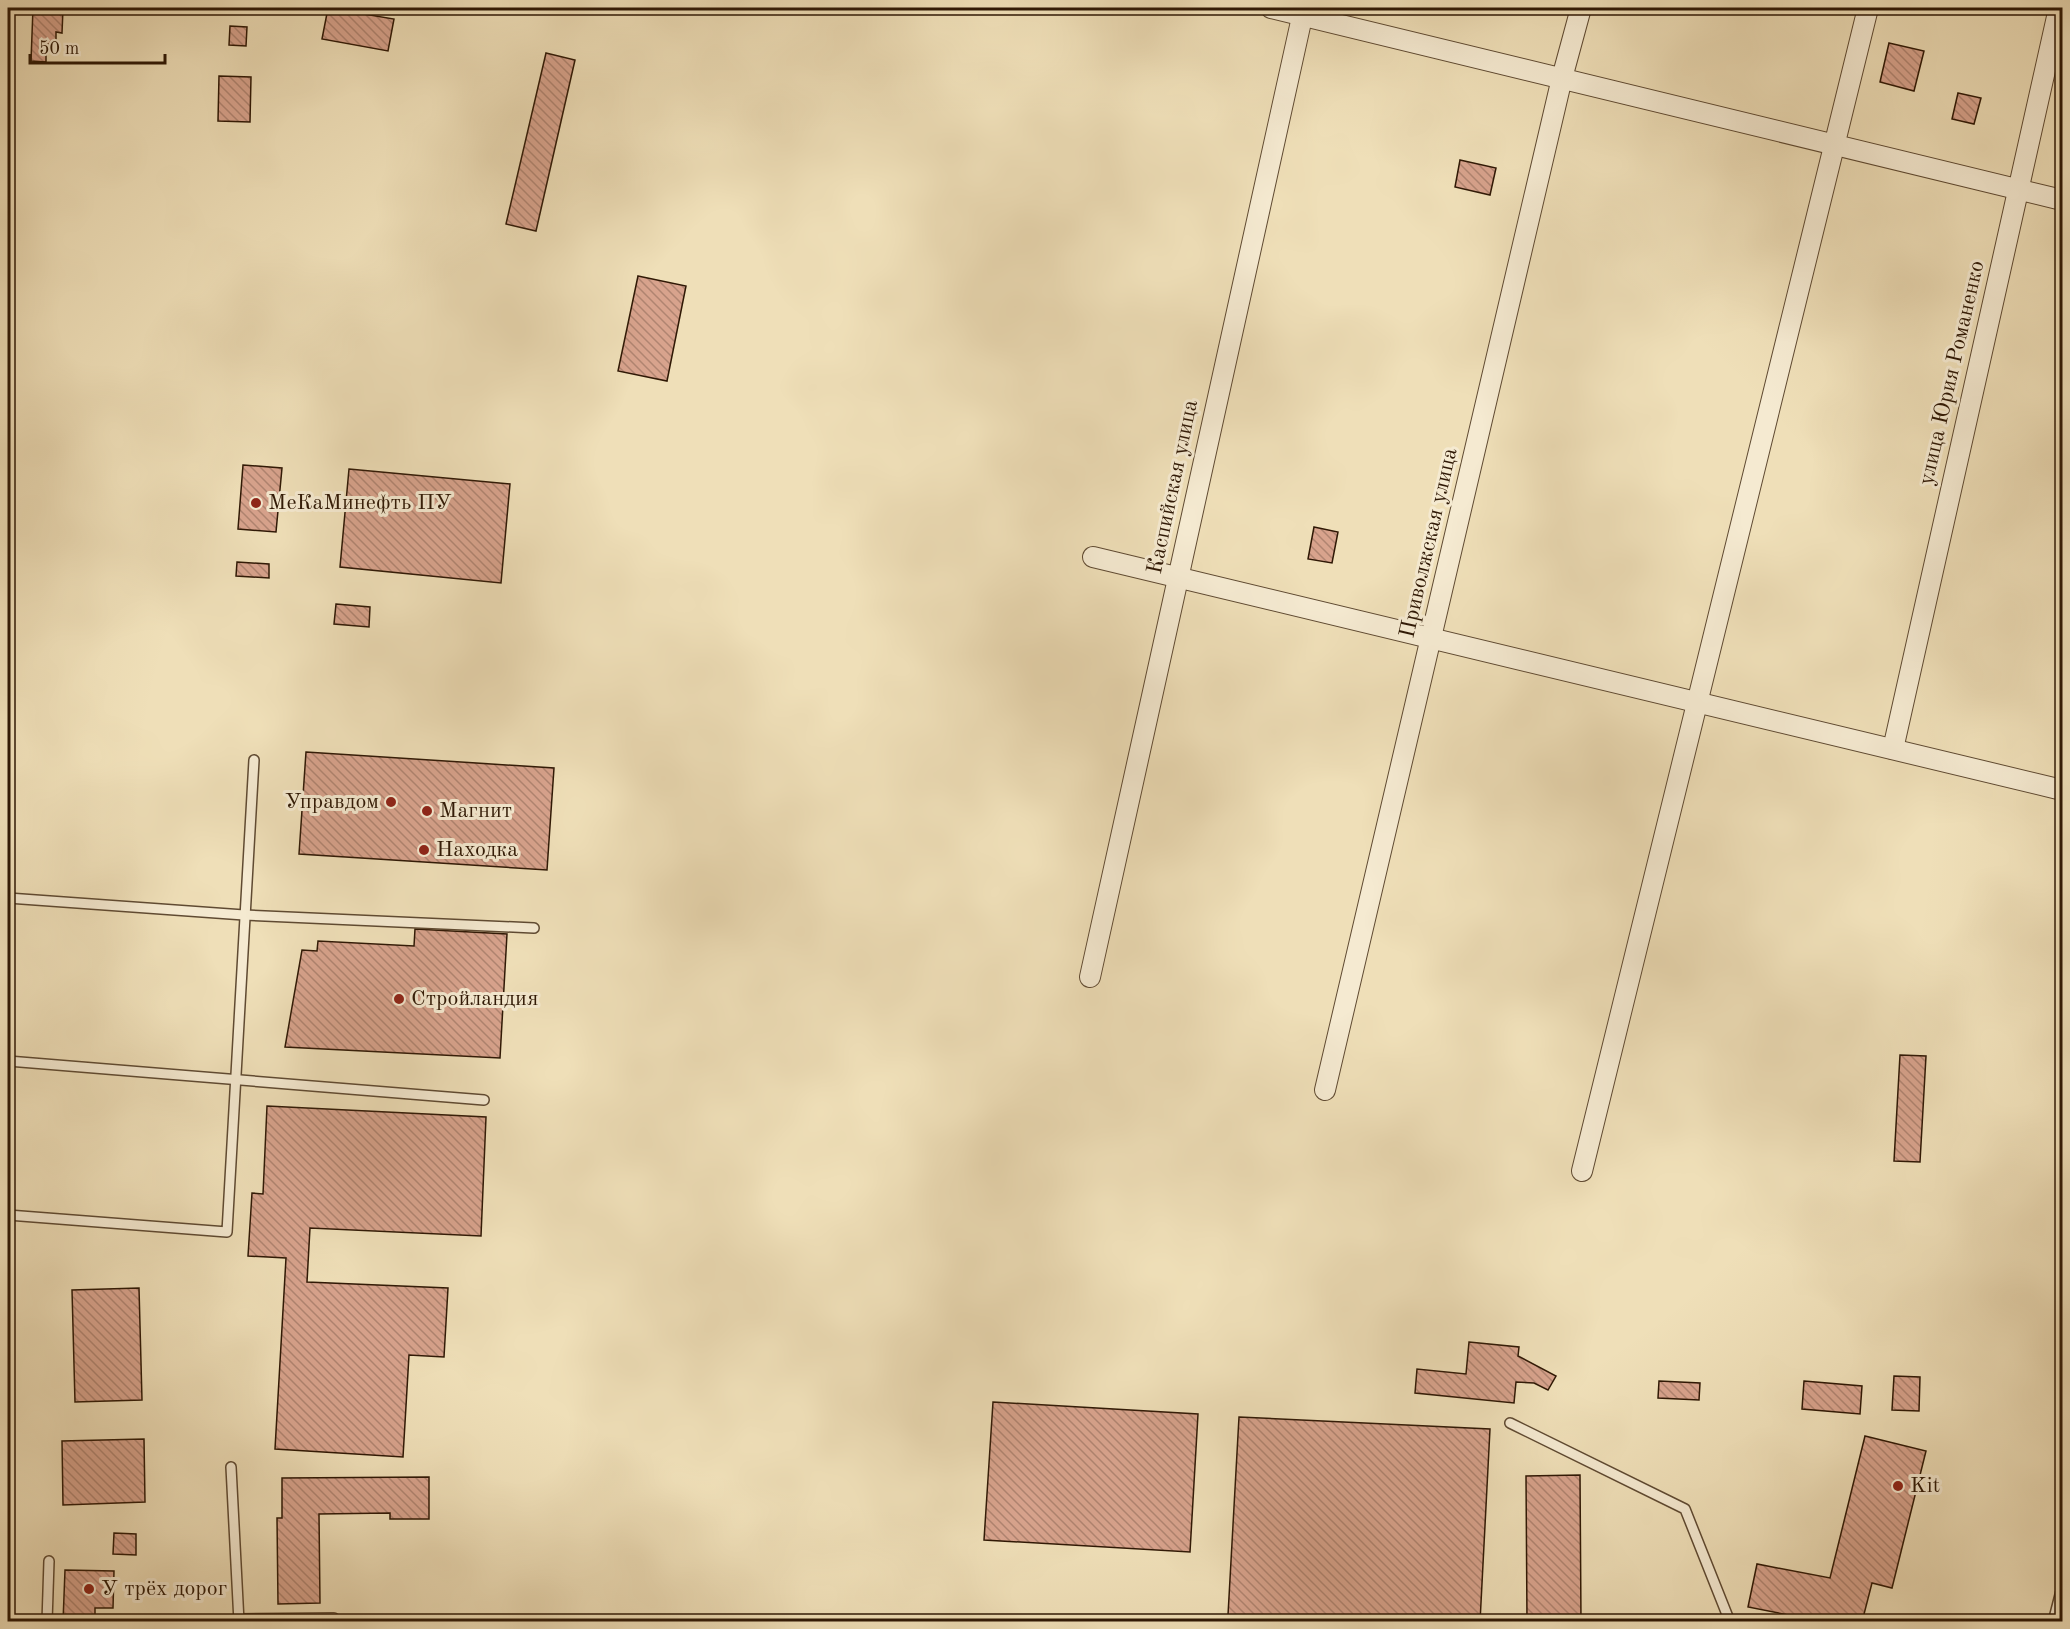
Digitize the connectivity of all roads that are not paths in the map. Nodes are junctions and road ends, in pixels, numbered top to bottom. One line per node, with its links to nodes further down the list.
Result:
1 (1271, 8): 5 (street)
2 (1581, 8): 6 (street, Приволжская улица)
3 (1868, 8): 7 (street)
4 (2060, 8): 8 (street, улица Юрия Романенко)
5 (1303, 11): 6 (street); 11 (street, Каспийская улица)
6 (1563, 78): 7 (street); 12 (street, Приволжская улица)
7 (1833, 144): 8 (street); 13 (street)
8 (2017, 189): 9 (street); 14 (street, улица Юрия Романенко)
9 (2062, 200)
10 (1093, 558): 11 (street)
11 (1178, 578): 12 (street); 20 (street, Каспийская улица)
12 (1431, 639): 13 (street); 23 (street, Приволжская улица)
13 (1697, 702): 14 (street); 25 (street)
14 (1893, 749): 16 (street)
15 (254, 760): 18 (lane)
16 (2062, 790)
17 (8, 898): 18 (lane)
18 (244, 915): 19 (lane); 22 (lane)
19 (534, 928)
20 (1090, 977)
21 (8, 1061): 22 (lane)
22 (235, 1079): 24 (lane); 26 (lane)
23 (1326, 1090)
24 (484, 1100)
25 (1582, 1171)
26 (8, 1215)
27 (1510, 1423): 34 (lane)
28 (231, 1467): 32 (lane)
29 (49, 1561): 33 (lane)
30 (2062, 1587): 35 (lane)
31 (334, 1618): 32 (lane)
32 (239, 1620)
33 (47, 1622)
34 (1730, 1622)
35 (2054, 1622)

